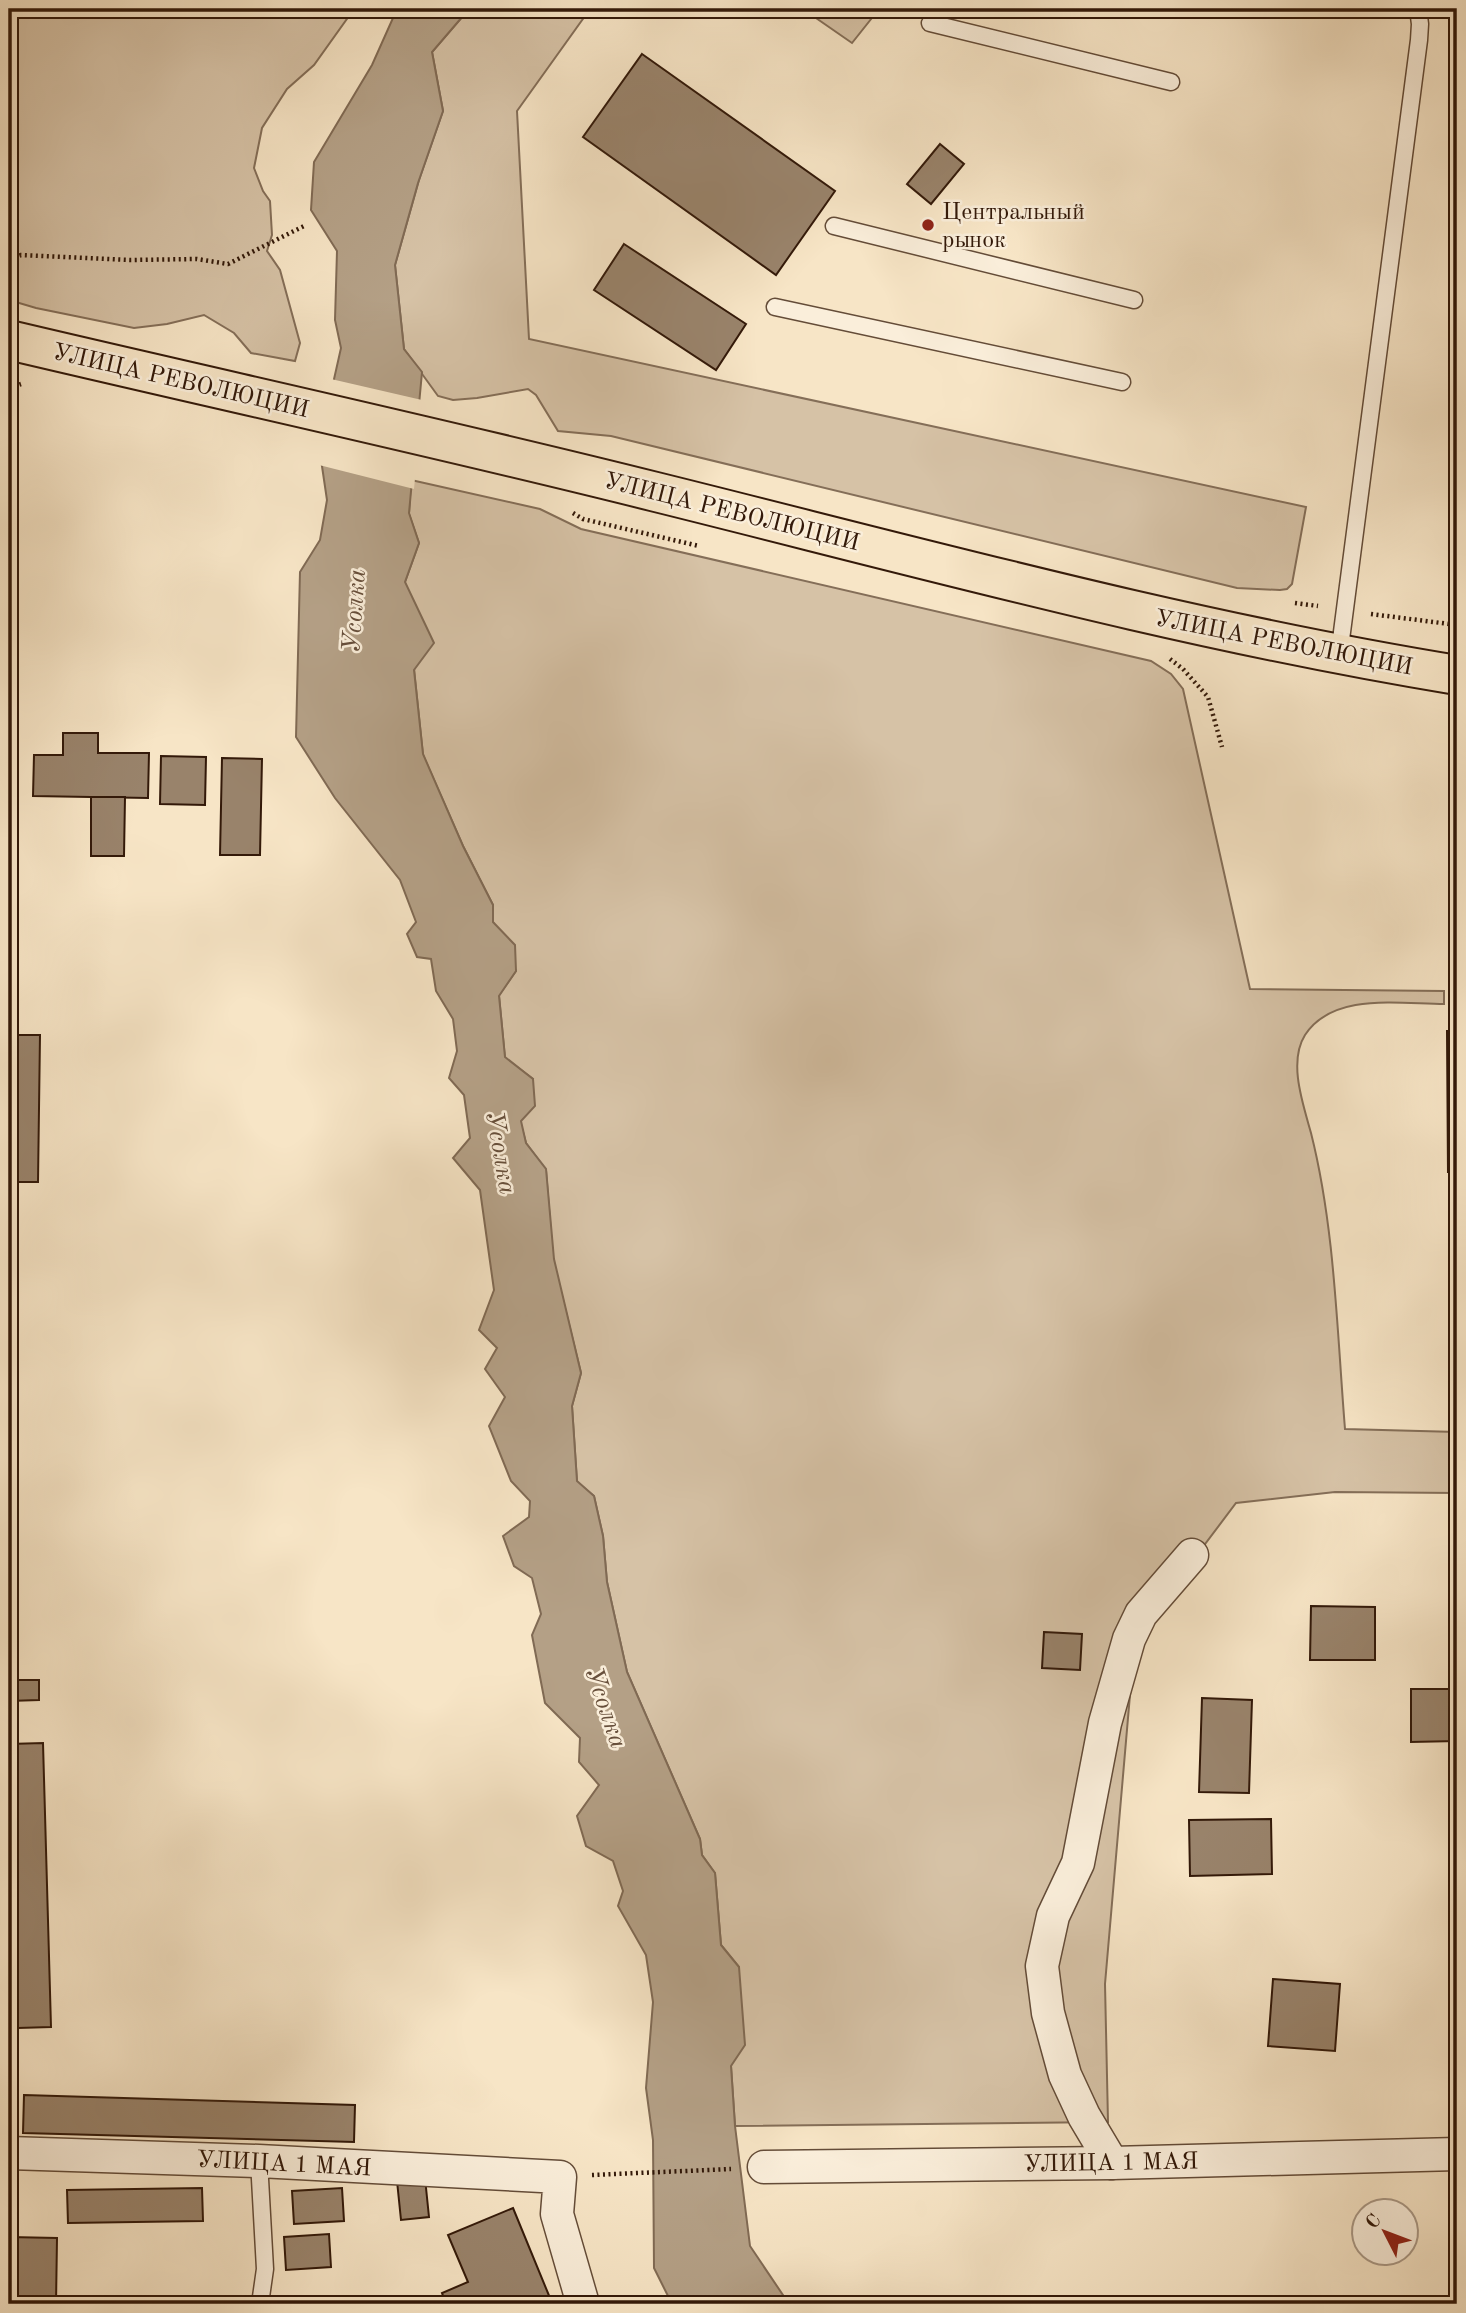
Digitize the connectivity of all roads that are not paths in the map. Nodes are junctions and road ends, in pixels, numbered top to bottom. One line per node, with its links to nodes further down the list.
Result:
1 (1418, 9): 9 (lane)
2 (930, 23): 3 (lane)
3 (1171, 82)
4 (834, 226): 5 (lane)
5 (1134, 300)
6 (775, 307): 8 (lane)
7 (9, 340): 9 (main road, УЛИЦА РЕВОЛЮЦИИ)
8 (1122, 382)
9 (1339, 656): 10 (main road, УЛИЦА РЕВОЛЮЦИИ)
10 (1457, 675)
11 (1192, 1555): 15 (street)
12 (9, 2153): 14 (street, УЛИЦА 1 МАЯ)
13 (1457, 2154): 15 (street, УЛИЦА 1 МАЯ)
14 (259, 2161): 17 (lane); 18 (street, УЛИЦА 1 МАЯ)
15 (1112, 2163): 16 (street, УЛИЦА 1 МАЯ)
16 (764, 2167)
17 (260, 2304)
18 (583, 2304)

